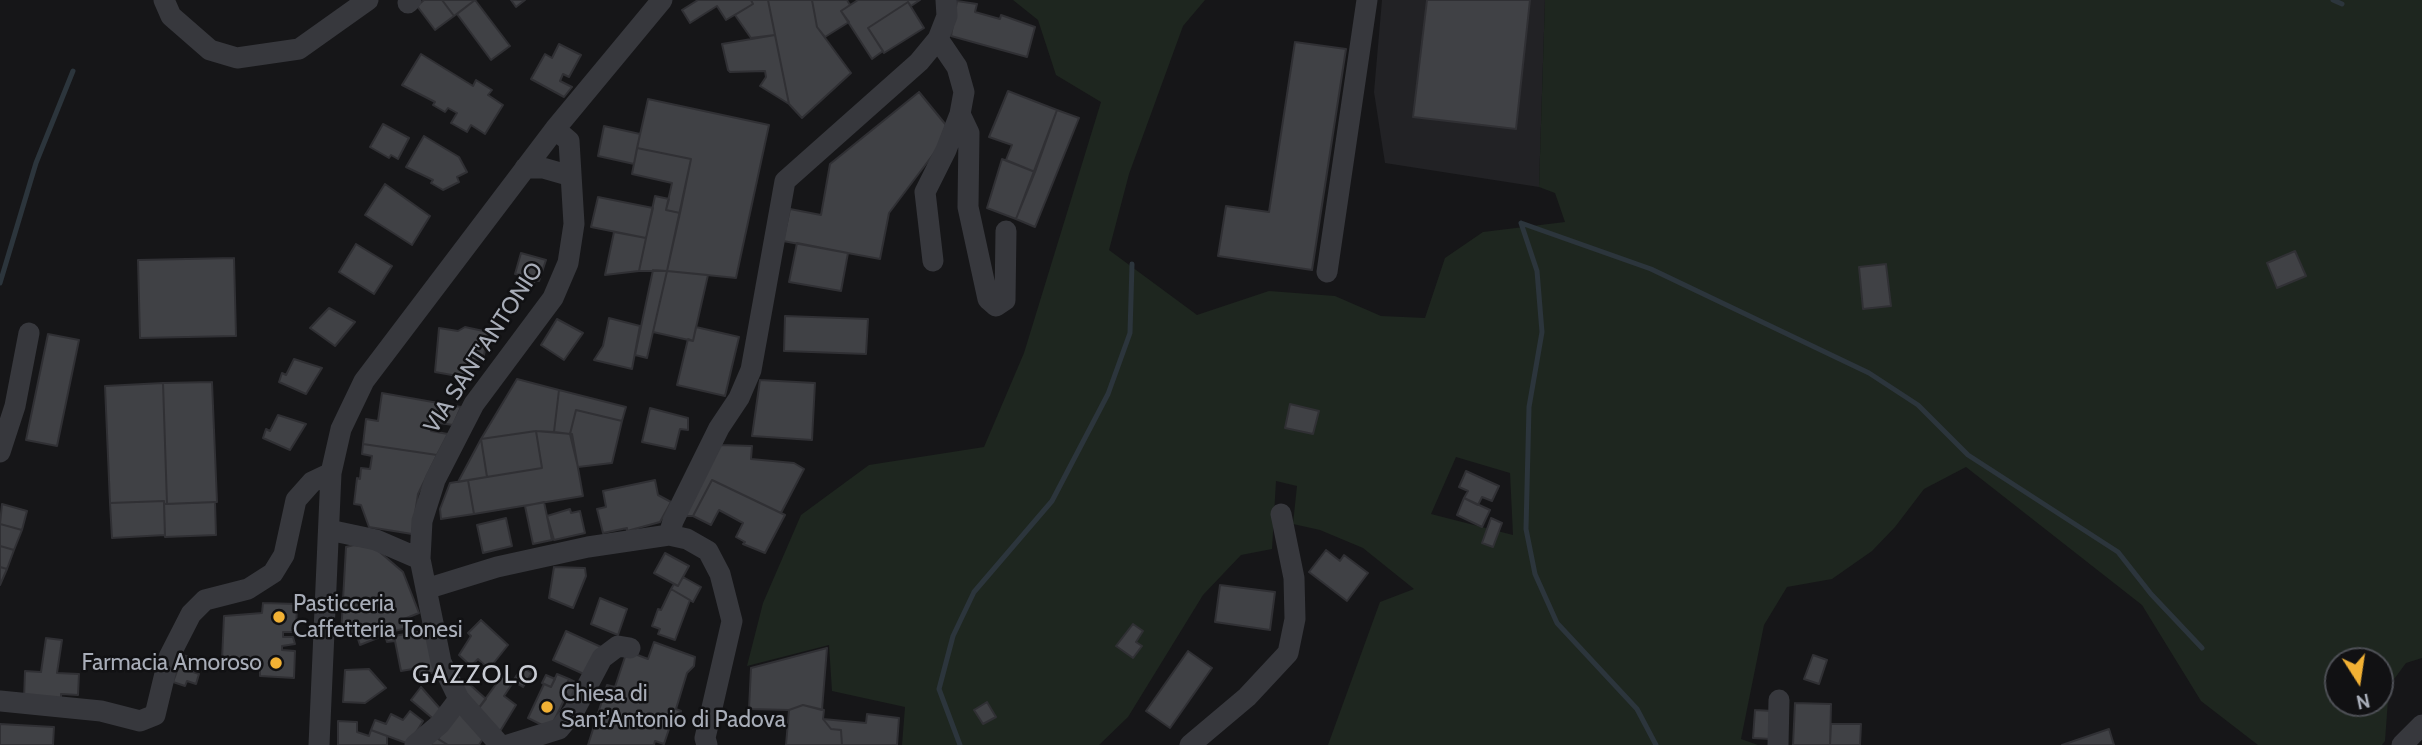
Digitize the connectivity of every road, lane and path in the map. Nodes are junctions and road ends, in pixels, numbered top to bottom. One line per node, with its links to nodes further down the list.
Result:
1 (164, 0): 2 (street)
2 (368, 0)
3 (662, 0): 8 (street)
4 (946, 0): 6 (street)
5 (1367, 0): 13 (street)
6 (938, 39): 7 (street); 19 (street)
7 (960, 114): 11 (street); 12 (street)
8 (555, 129): 9 (street); 10 (street, VIA SANT'ANTONIO)
9 (525, 168): 10 (street); 16 (street)
10 (571, 176): 20 (street, VIA SANT'ANTONIO)
11 (1006, 232)
12 (933, 261)
13 (1326, 272)
14 (29, 333): 15 (street)
15 (0, 452)
16 (331, 473): 18 (street); 25 (street)
17 (1281, 514): 31 (street)
18 (329, 530): 20 (street); 28 (street)
19 (669, 536): 21 (street); 30 (street)
20 (420, 559): 21 (street, VIA SANT'ANTONIO)
21 (426, 589): 23 (street, VIA SANT'ANTONIO)
22 (630, 648): 27 (street)
23 (459, 699): 27 (street, VIA SANT'ANTONIO); 29 (street)
24 (1779, 700): 32 (street)
25 (0, 701)
26 (2422, 724): 33 (street)
27 (500, 741)
28 (319, 745)
29 (415, 745)
30 (707, 745)
31 (1190, 745)
32 (1778, 745)
33 (2402, 745)

